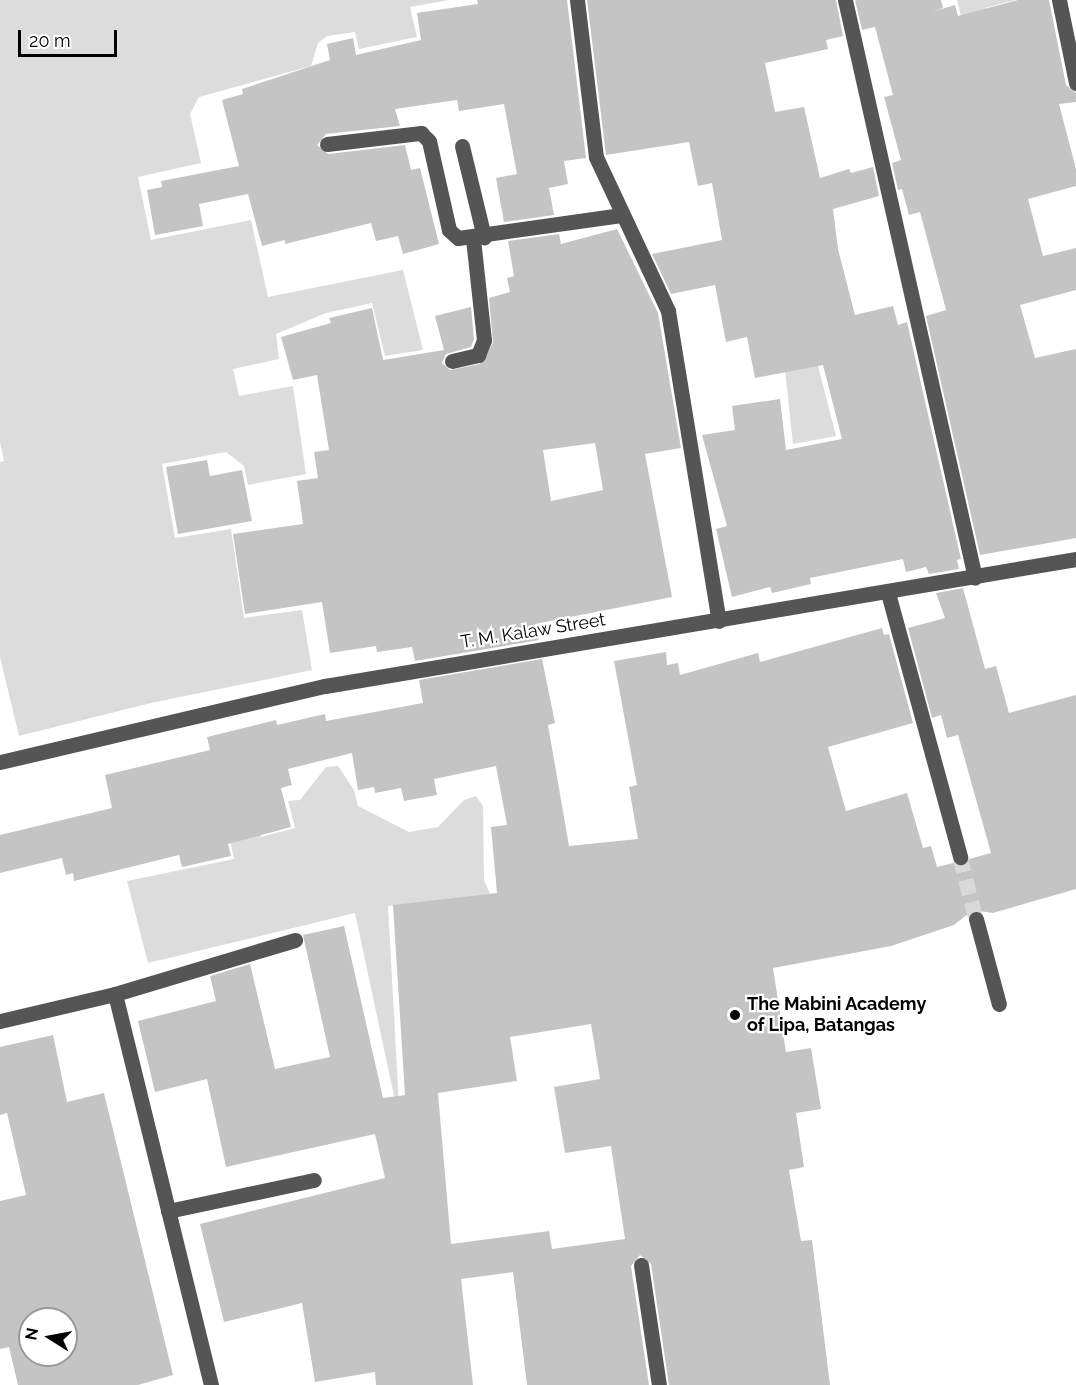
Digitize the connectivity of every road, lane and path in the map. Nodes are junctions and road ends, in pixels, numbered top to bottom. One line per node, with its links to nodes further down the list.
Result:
1 (577, 0): 7 (street)
2 (845, 0): 11 (street)
3 (1059, 0): 4 (street)
4 (1076, 83)
5 (327, 144): 8 (street)
6 (462, 146): 8 (street)
7 (621, 215): 8 (street); 13 (street)
8 (478, 238): 9 (street)
9 (452, 361)
10 (1076, 559): 11 (street, T. M. Kalaw Street)
11 (975, 578): 12 (street, T. M. Kalaw Street)
12 (888, 593): 13 (street, T. M. Kalaw Street); 15 (street)
13 (718, 621): 14 (street, T. M. Kalaw Street)
14 (0, 762)
15 (960, 857)
16 (976, 919): 19 (street)
17 (295, 940): 18 (street)
18 (115, 994): 20 (street); 22 (street)
19 (999, 1004)
20 (0, 1021)
21 (314, 1180): 22 (street)
22 (168, 1211): 24 (street)
23 (641, 1265): 25 (street)
24 (211, 1385)
25 (659, 1385)

